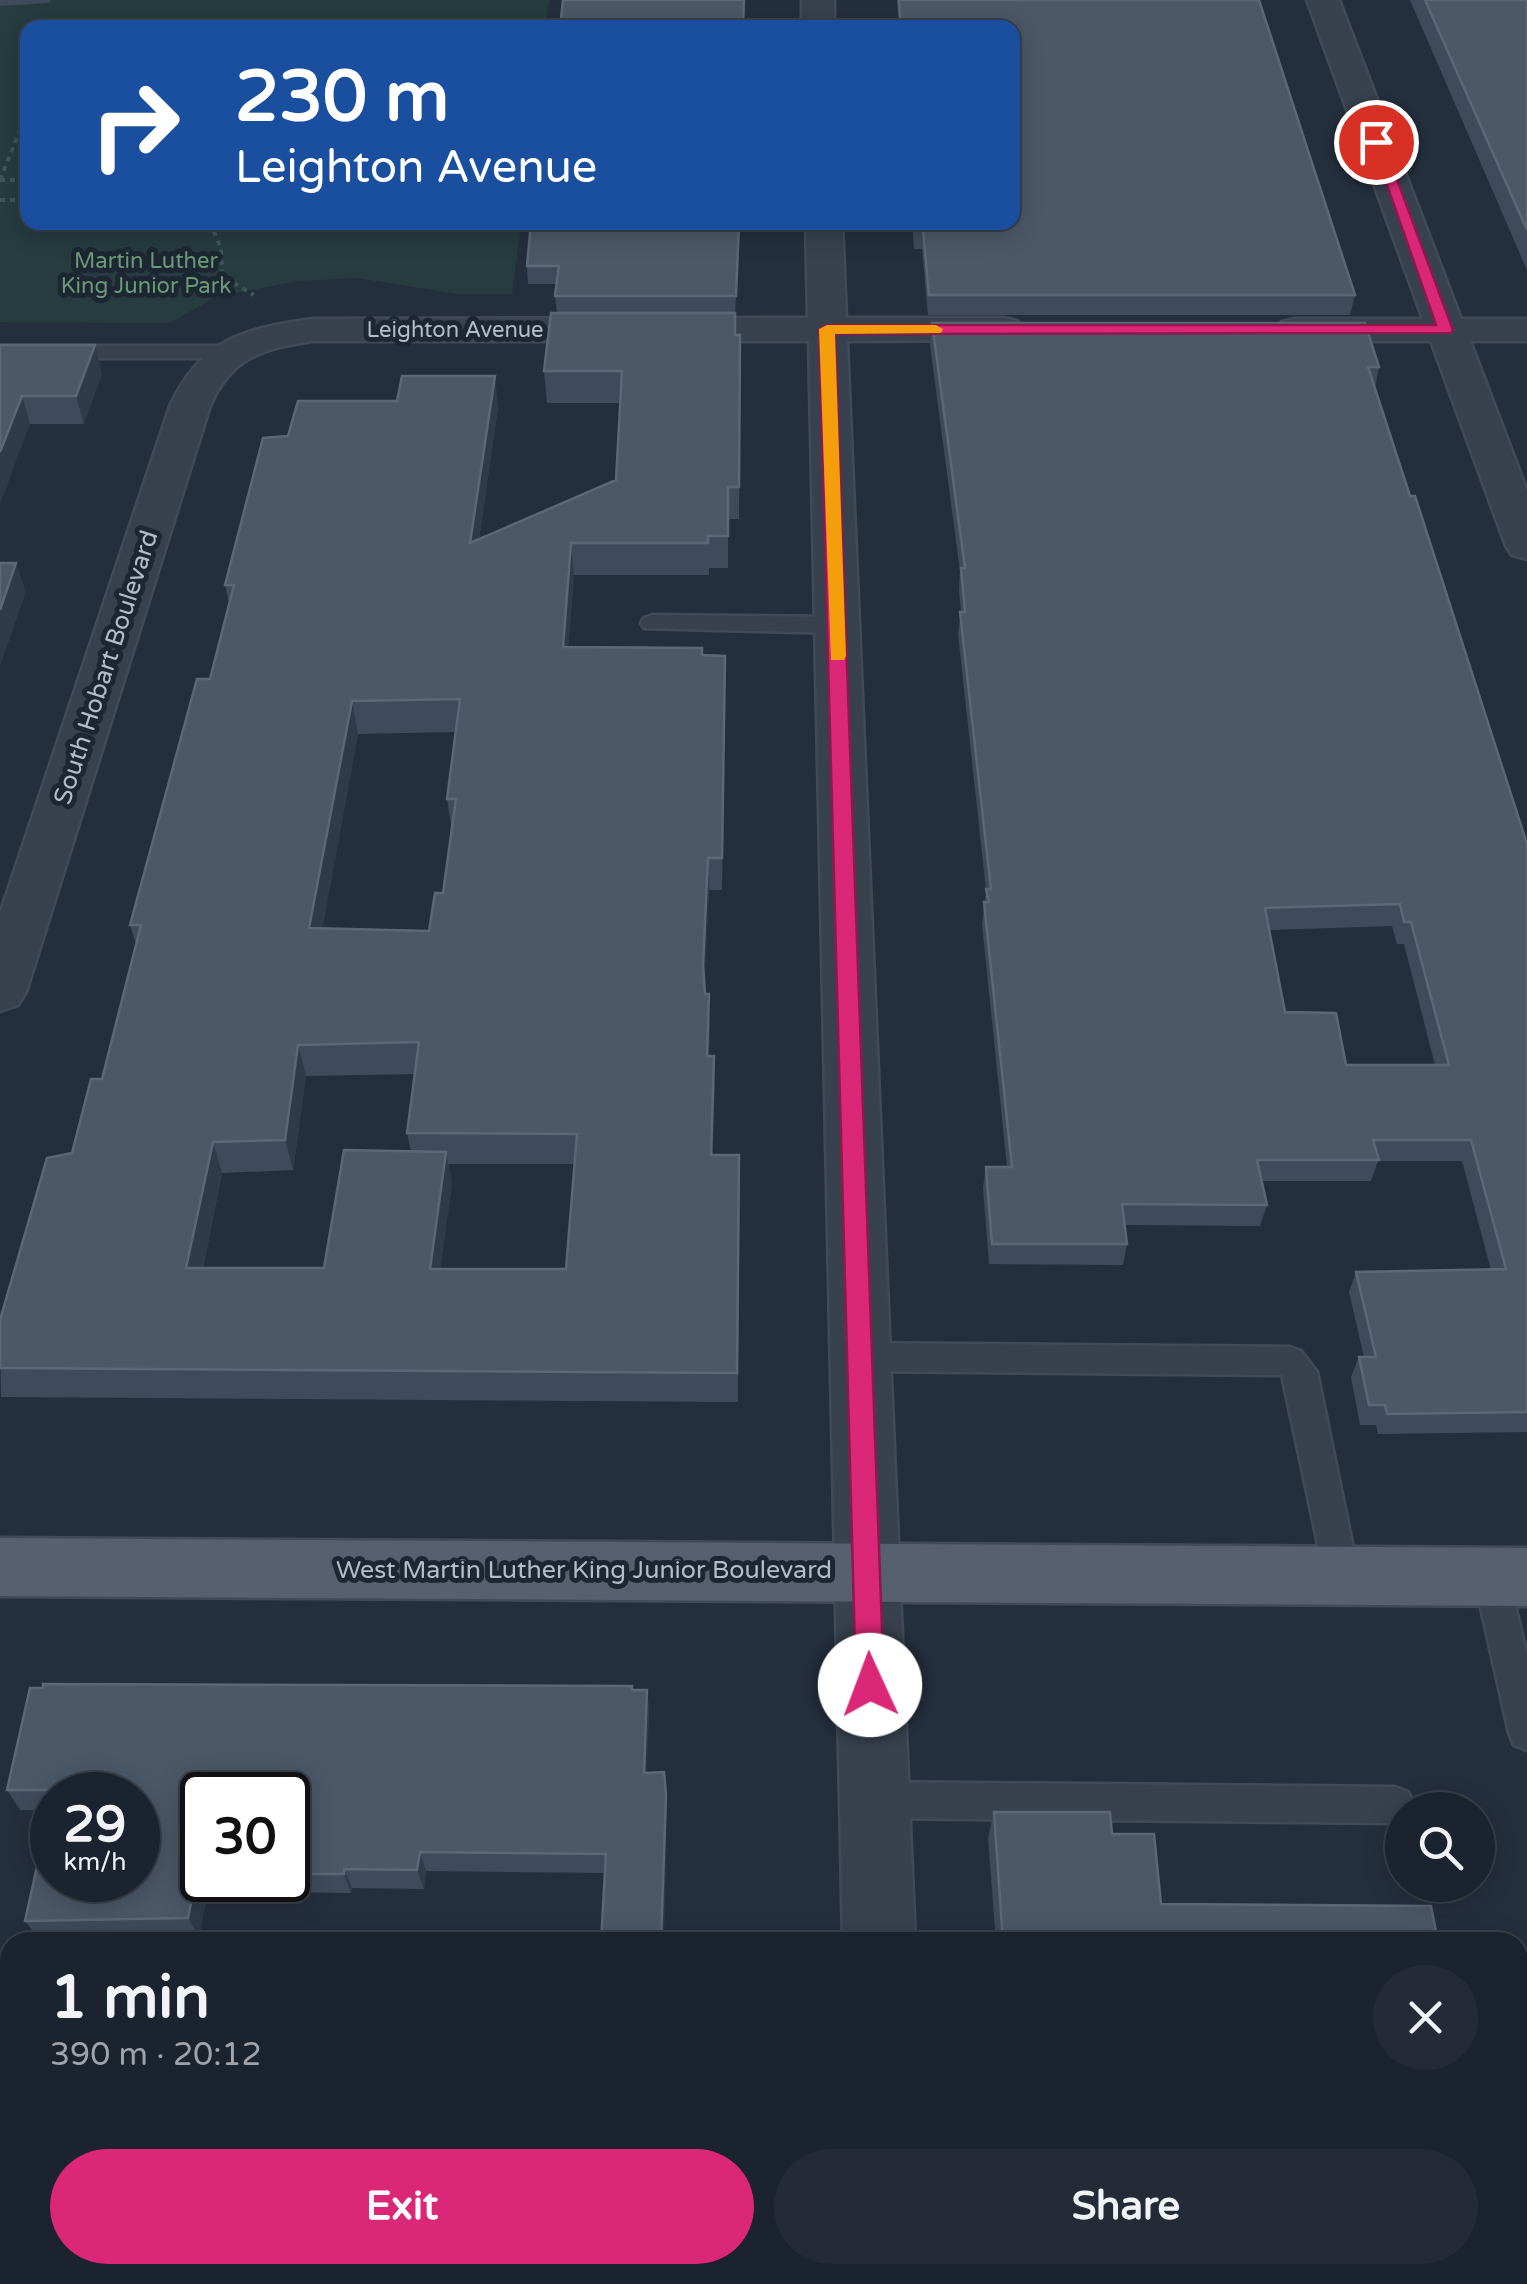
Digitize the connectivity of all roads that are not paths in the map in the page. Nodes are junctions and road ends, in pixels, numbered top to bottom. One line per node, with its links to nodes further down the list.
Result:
1 (1324, 0): 6 (street)
2 (824, 230): 3 (street)
3 (827, 329): 4 (street, Leighton Avenue); 9 (street, Leighton Avenue); 12 (street)
4 (1048, 330)
5 (1262, 330): 6 (street)
6 (1446, 330): 7 (street); 10 (street)
7 (1527, 330)
8 (0, 352): 9 (lane)
9 (227, 352): 13 (street, South Hobart Boulevard)
10 (1527, 546)
11 (654, 623): 12 (lane)
12 (836, 626): 14 (street)
13 (0, 992)
14 (860, 1358): 16 (street); 17 (lane)
15 (0, 1567): 16 (main road, West Martin Luther King Junior Boulevard)
16 (866, 1570): 17 (main road, West Martin Luther King Junior Boulevard); 20 (street)
17 (1342, 1577): 18 (main road, West Martin Luther King Junior Boulevard)
18 (1509, 1577): 19 (lane)
19 (1527, 1732)
20 (873, 1800): 21 (lane); 22 (street)
21 (1385, 1805)
22 (879, 1932)

